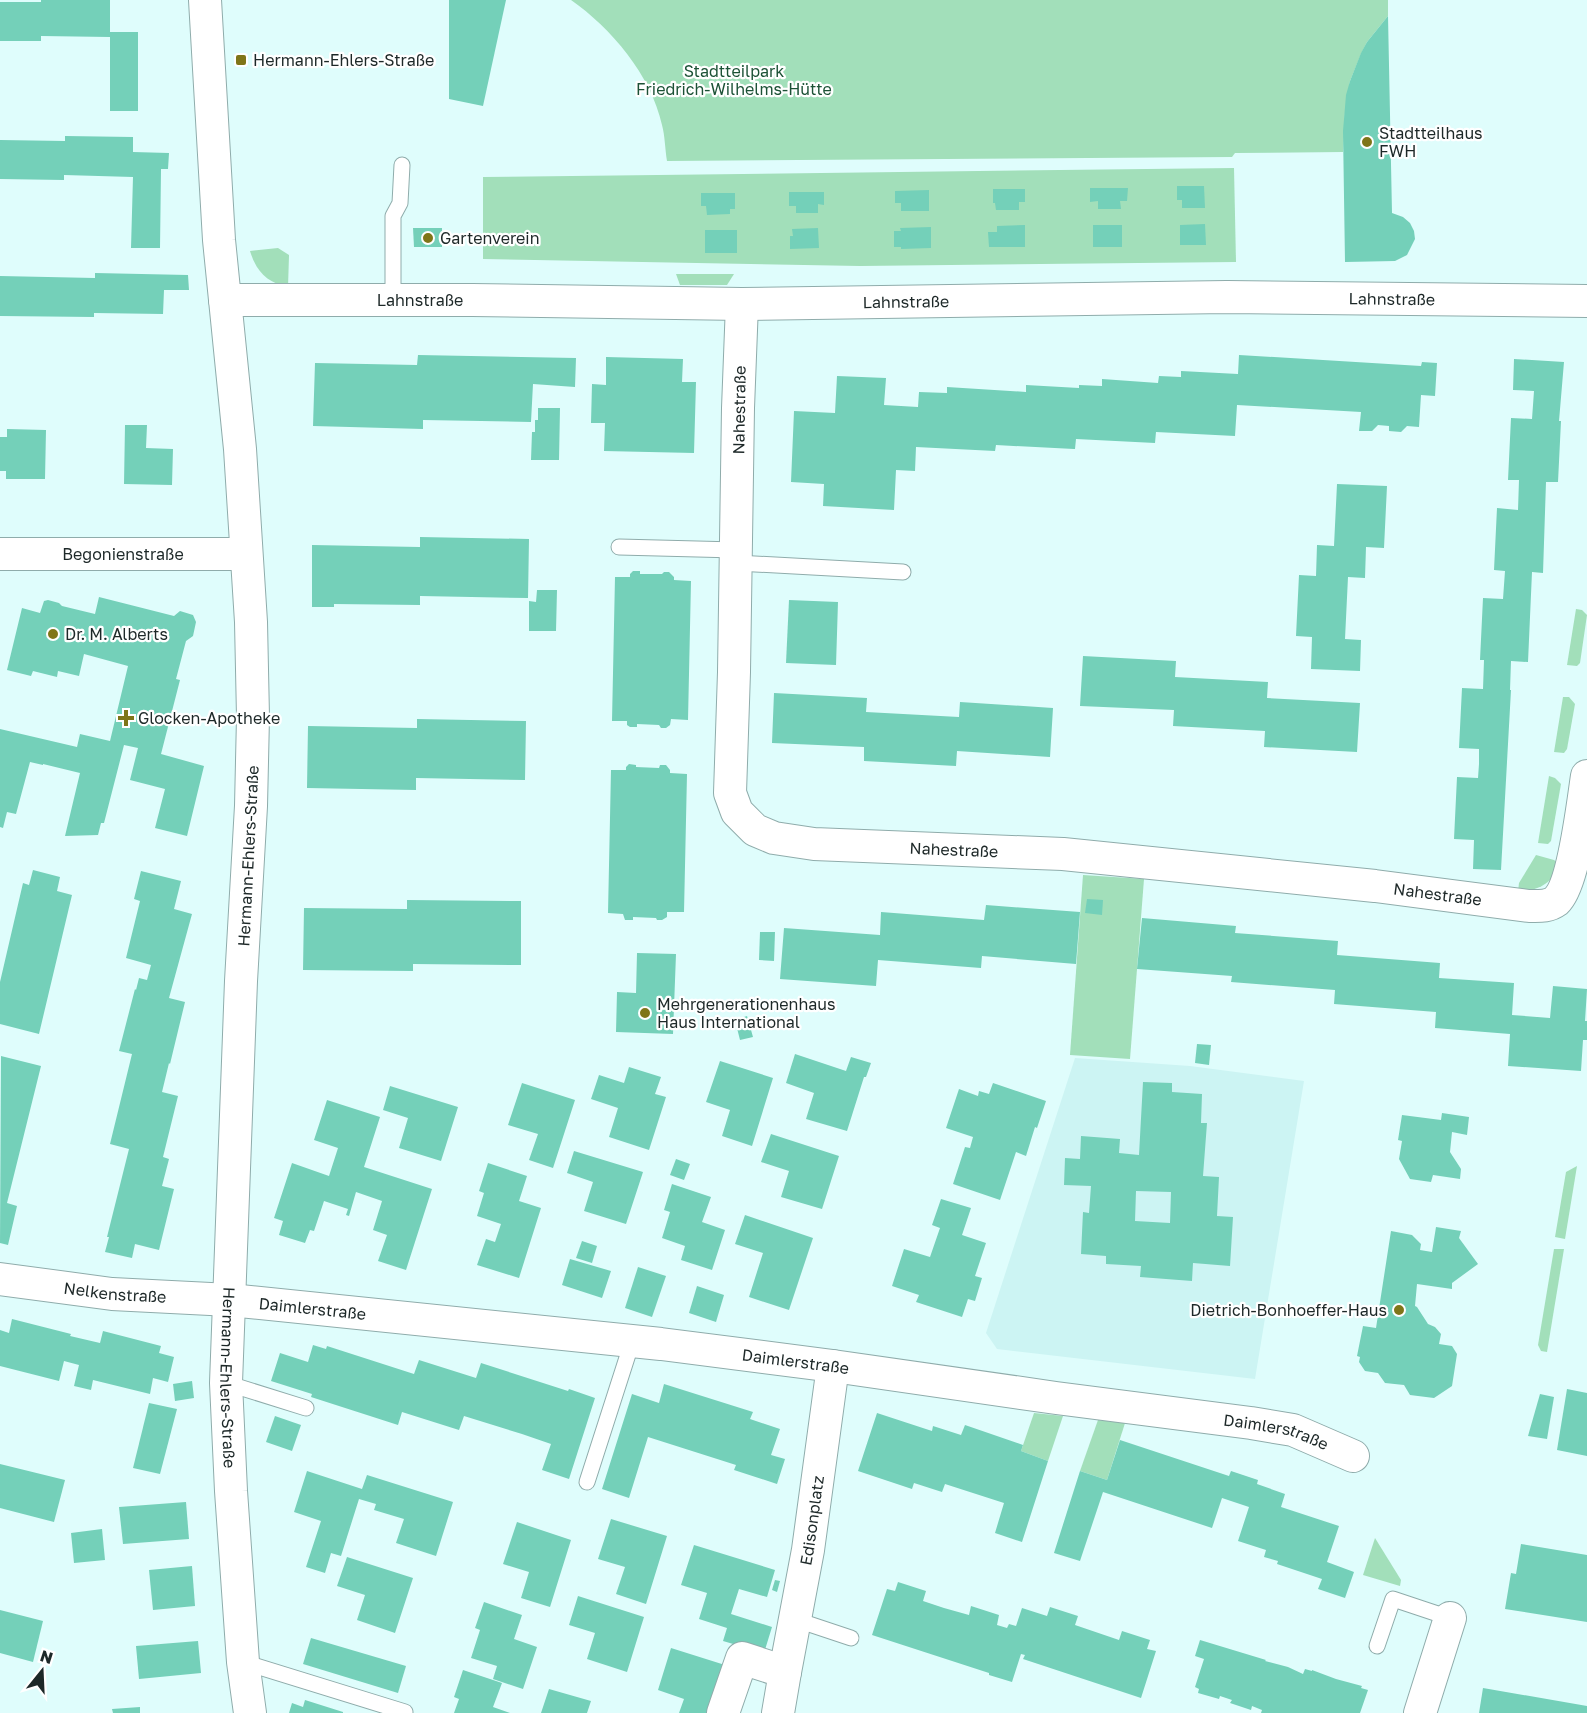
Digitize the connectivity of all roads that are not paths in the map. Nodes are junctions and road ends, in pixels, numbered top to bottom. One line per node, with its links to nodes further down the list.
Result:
1 (205, 0): 3 (street, Hermann-Ehlers-Straße)
2 (402, 165): 4 (lane)
3 (225, 300): 4 (street, Lahnstraße); 9 (street, Hermann-Ehlers-Straße)
4 (393, 301): 6 (street, Lahnstraße)
5 (1587, 301): 6 (street, Lahnstraße)
6 (742, 303): 10 (street, Nahestraße)
7 (619, 547): 10 (lane)
8 (0, 554): 9 (street, Begonienstraße)
9 (246, 554): 14 (street, Hermann-Ehlers-Straße)
10 (737, 556): 11 (lane); 12 (street, Nahestraße)
11 (903, 572)
12 (1587, 776)
13 (0, 1279): 14 (street, Nelkenstraße)
14 (230, 1300): 15 (street, Daimlerstraße); 17 (street, Hermann-Ehlers-Straße)
15 (632, 1342): 16 (street, Daimlerstraße); 20 (lane)
16 (833, 1366): 19 (street, Daimlerstraße); 22 (street, Edisonplatz)
17 (226, 1383): 18 (lane); 25 (street, Hermann-Ehlers-Straße)
18 (306, 1408)
19 (1353, 1456)
20 (587, 1482)
21 (1450, 1618): 24 (lane); 31 (street)
22 (794, 1619): 23 (lane); 26 (street, Edisonplatz)
23 (851, 1638)
24 (1377, 1646)
25 (243, 1662): 27 (lane); 28 (street, Hermann-Ehlers-Straße)
26 (785, 1672): 29 (street); 30 (street, Edisonplatz)
27 (405, 1712)
28 (250, 1713)
29 (723, 1713)
30 (778, 1713)
31 (1420, 1713)

